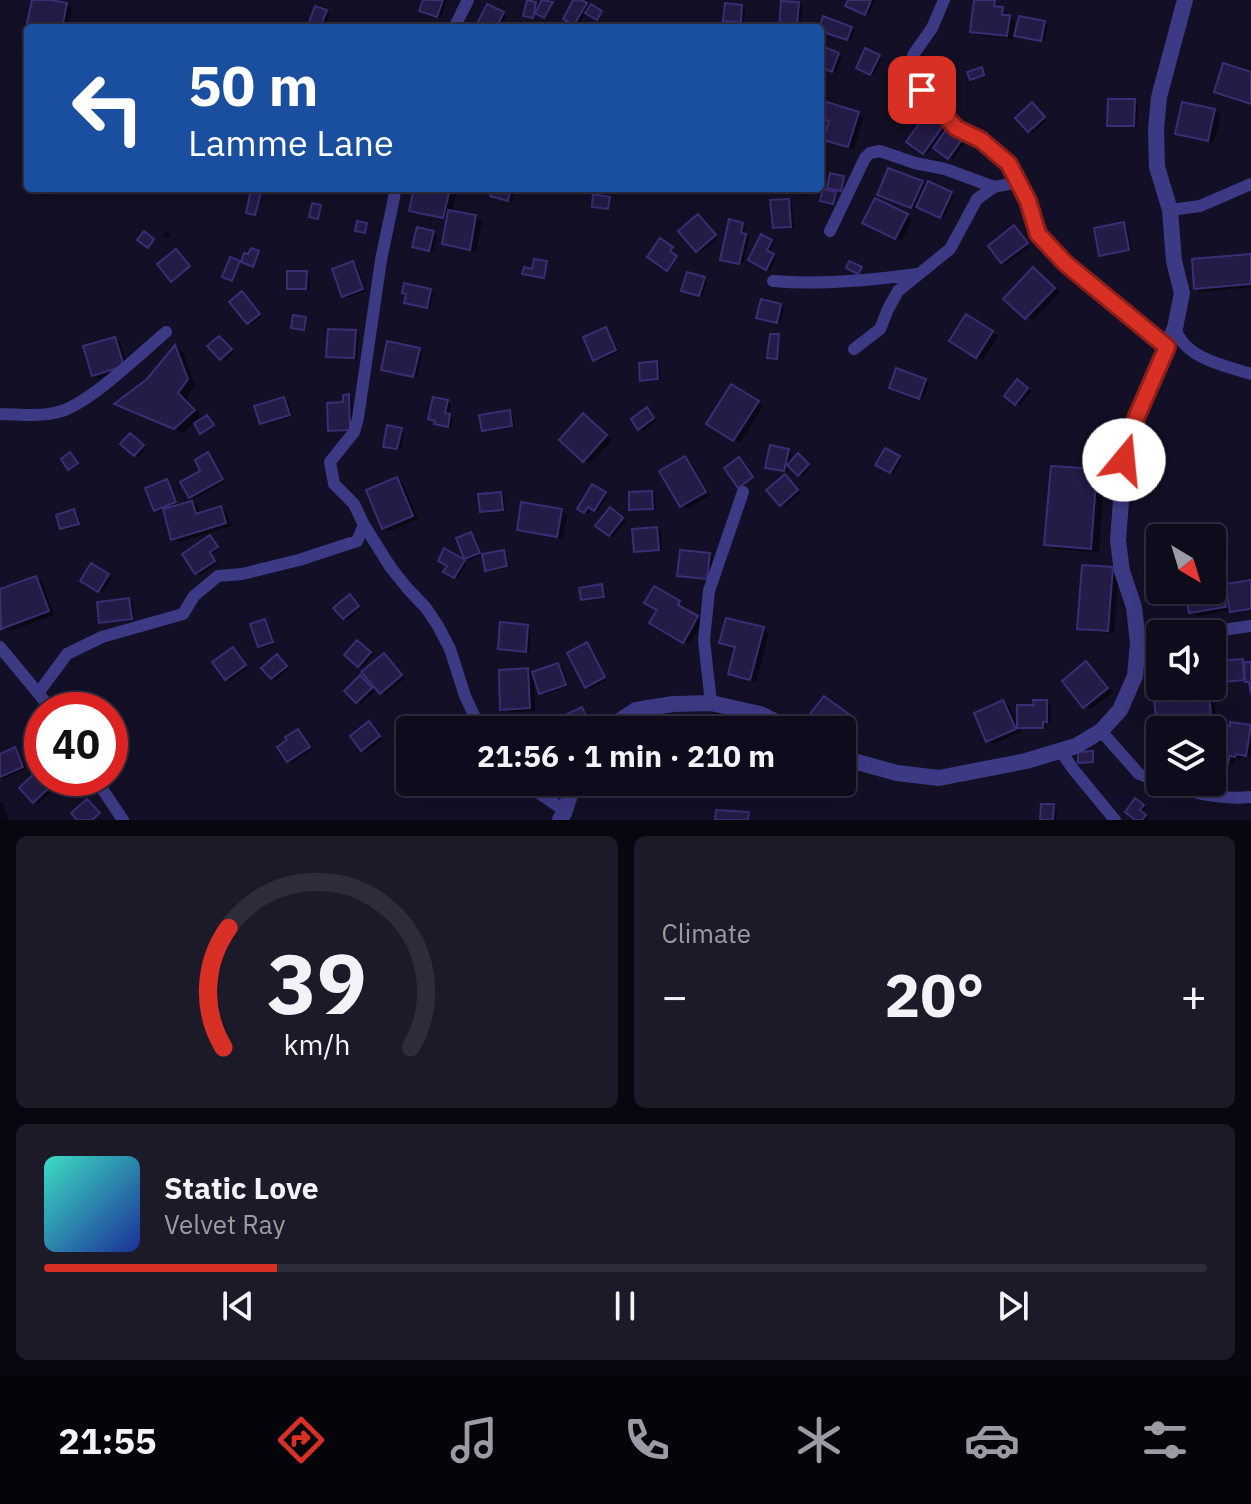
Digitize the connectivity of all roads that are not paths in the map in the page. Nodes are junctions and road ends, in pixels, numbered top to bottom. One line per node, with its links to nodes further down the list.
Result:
1 (468, 0): 4 (street)
2 (944, 0): 5 (street)
3 (1185, 0): 9 (street)
4 (456, 24)
5 (1018, 182): 7 (street); 15 (street)
6 (1251, 184): 9 (street)
7 (994, 187): 10 (street); 11 (street)
8 (395, 192): 20 (street)
9 (1170, 210): 13 (street)
10 (830, 231)
11 (917, 274): 12 (street); 16 (street)
12 (773, 281)
13 (1175, 328): 15 (street); 17 (street)
14 (166, 332): 18 (street)
15 (1167, 347): 24 (street)
16 (854, 349)
17 (1251, 374)
18 (0, 414)
19 (743, 492): 27 (street)
20 (364, 525): 26 (street); 28 (street)
21 (1251, 626): 22 (street)
22 (1226, 630)
23 (1146, 642): 24 (street)
24 (1138, 643): 31 (street)
25 (0, 647): 26 (street)
26 (39, 692)
27 (711, 703): 29 (street); 30 (street)
28 (474, 716)
29 (627, 716)
30 (764, 716)
31 (1101, 731): 32 (street); 34 (street)
32 (1060, 750): 33 (street); 42 (street)
33 (856, 761)
34 (1146, 777)
35 (107, 796): 41 (street)
36 (539, 796): 40 (street)
37 (569, 796): 40 (street)
38 (1216, 796): 39 (street)
39 (1251, 797)
40 (563, 816)
41 (123, 820)
42 (1115, 820)

